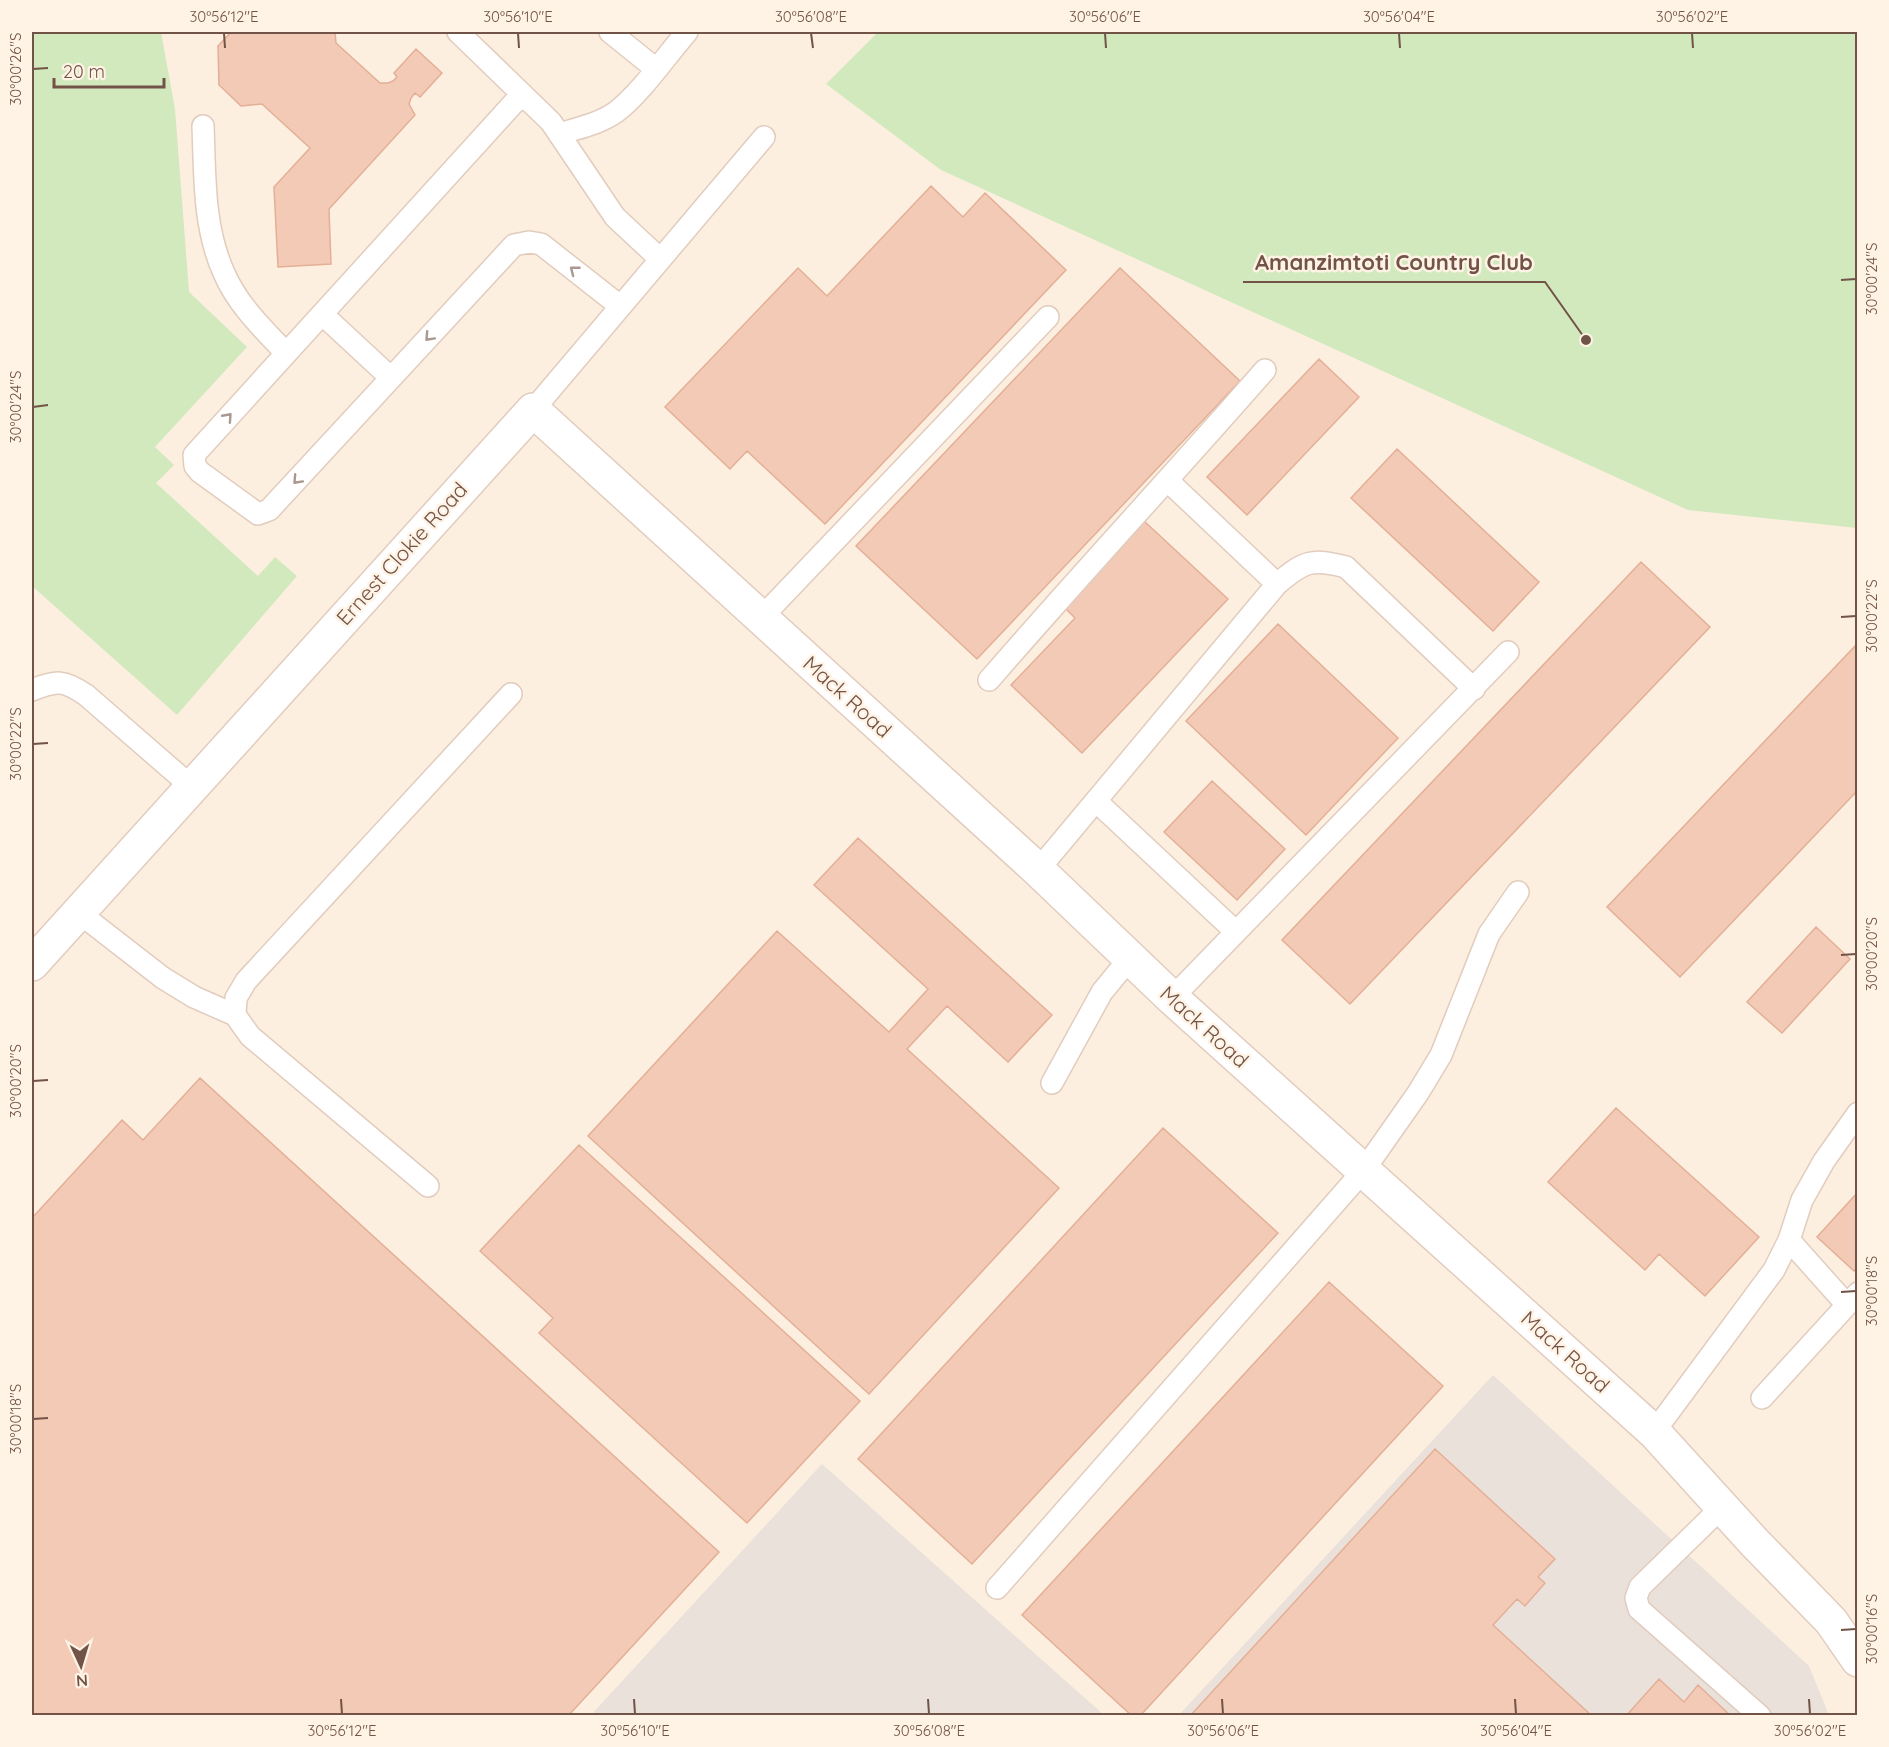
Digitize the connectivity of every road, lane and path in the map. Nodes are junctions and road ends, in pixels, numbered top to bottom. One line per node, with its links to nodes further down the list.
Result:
1 (458, 32): 5 (lane)
2 (610, 32): 4 (lane)
3 (687, 32): 4 (lane)
4 (656, 69): 7 (lane)
5 (522, 94): 7 (lane); 11 (lane)
6 (203, 126): 13 (lane)
7 (559, 134): 9 (lane)
8 (764, 137): 9 (lane, Ernest Clokie Road)
9 (660, 259): 10 (lane, Ernest Clokie Road)
10 (620, 306): 15 (lane, one-way to 15); 16 (lane, Ernest Clokie Road)
11 (322, 314): 13 (lane); 15 (lane)
12 (1048, 316): 19 (lane)
13 (286, 353): 15 (lane, one-way to 13)
14 (1265, 370): 17 (lane)
15 (391, 378)
16 (533, 410): 19 (street, Mack Road); 25 (street, Ernest Clokie Road)
17 (1168, 481): 18 (lane); 21 (lane)
18 (1277, 584): 22 (lane); 26 (lane)
19 (761, 618): 27 (street, Mack Road)
20 (1508, 652): 22 (lane)
21 (989, 680)
22 (1474, 689): 30 (lane)
23 (32, 690): 25 (lane)
24 (511, 694): 34 (lane)
25 (192, 787): 29 (street, Ernest Clokie Road)
26 (1096, 801): 27 (lane); 30 (lane)
27 (1038, 870): 31 (street, Mack Road)
28 (1518, 892): 37 (lane)
29 (78, 912): 32 (street, Ernest Clokie Road); 34 (lane)
30 (1236, 932): 33 (lane)
31 (1130, 958): 33 (street, Mack Road); 35 (lane)
32 (32, 964)
33 (1172, 998): 37 (street, Mack Road)
34 (235, 1015): 38 (lane)
35 (1052, 1083)
36 (1857, 1113): 39 (lane)
37 (1364, 1170): 42 (street, Mack Road); 44 (lane)
38 (428, 1186)
39 (1789, 1240): 40 (lane); 42 (lane)
40 (1852, 1299): 41 (lane)
41 (1762, 1398)
42 (1654, 1432): 43 (street, Mack Road)
43 (1722, 1507): 45 (street, Mack Road); 46 (lane)
44 (997, 1588)
45 (1857, 1660)
46 (1760, 1716)

